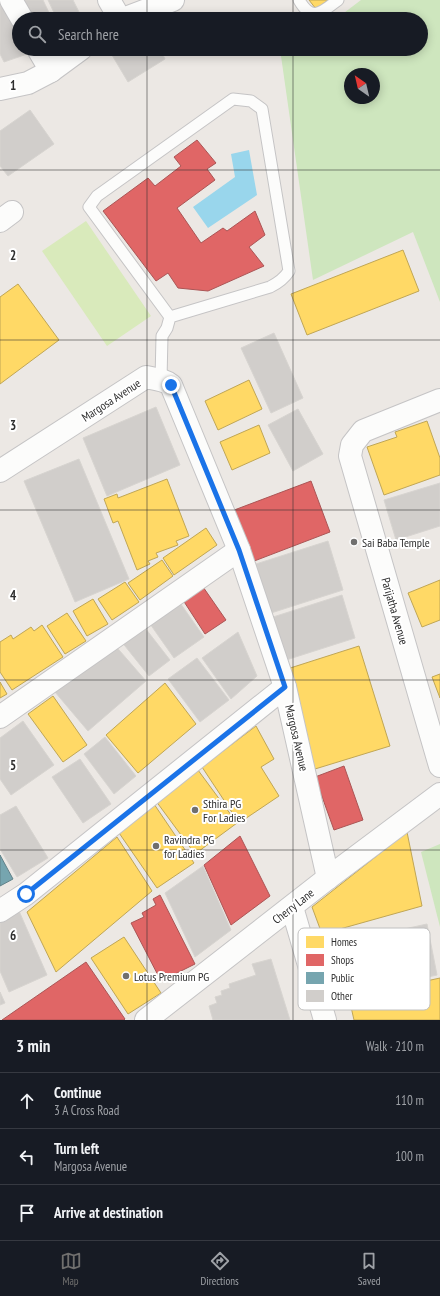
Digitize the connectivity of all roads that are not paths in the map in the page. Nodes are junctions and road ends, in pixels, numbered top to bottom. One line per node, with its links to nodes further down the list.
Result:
1 (11, 0): 6 (street)
2 (109, 0): 7 (street)
3 (173, 0): 8 (street)
4 (300, 0): 9 (lane)
5 (338, 0): 10 (lane)
6 (18, 12)
7 (116, 12)
8 (141, 12)
9 (308, 12)
10 (322, 12)
11 (42, 56): 13 (street)
12 (71, 56): 13 (street)
13 (51, 71): 14 (street)
14 (0, 89)
15 (170, 317): 15 (lane); 16 (lane)
16 (161, 380): 18 (street, Margosa Avenue); 19 (street, Margosa Avenue)
17 (440, 400): 22 (street, Parijatha Avenue)
18 (0, 471)
19 (239, 550): 20 (street, Margosa Avenue); 21 (street)
20 (285, 687): 24 (street, Margosa Avenue); 26 (street)
21 (0, 717)
22 (440, 766)
23 (440, 794): 24 (street, Cherry Lane)
24 (328, 878): 25 (street, Cherry Lane)
25 (292, 907): 27 (street); 29 (street, Cherry Lane)
26 (0, 911)
27 (298, 928)
28 (322, 1010): 30 (street)
29 (146, 1020)
30 (325, 1020)

